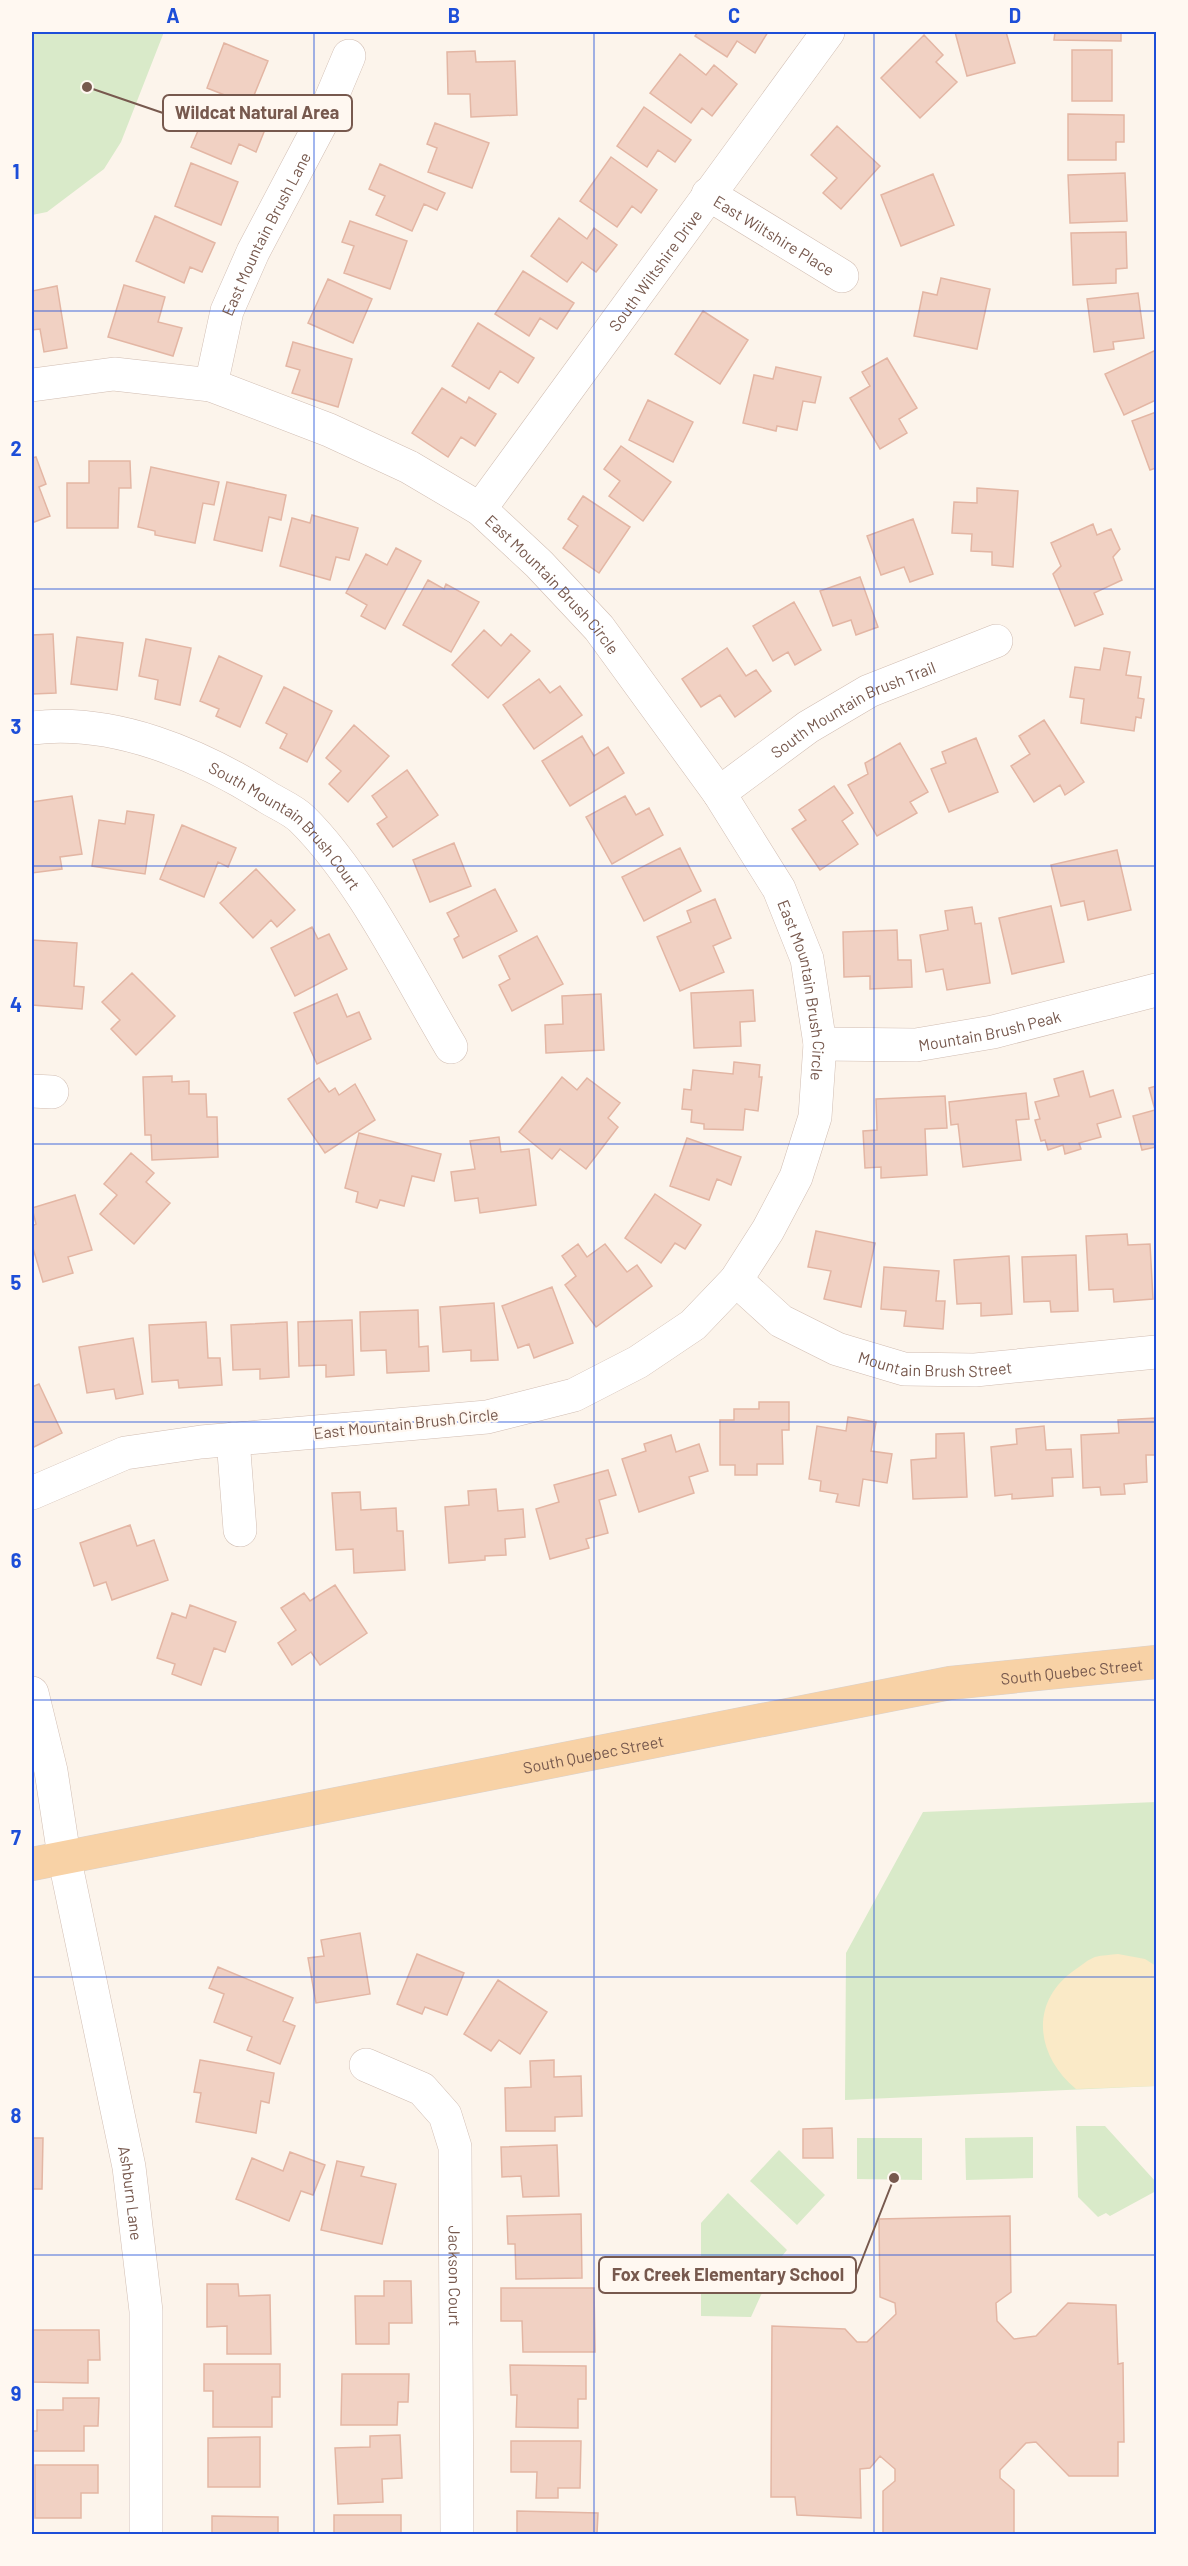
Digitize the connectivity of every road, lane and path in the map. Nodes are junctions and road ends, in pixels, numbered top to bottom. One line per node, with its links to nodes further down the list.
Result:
1 (828, 32): 3 (street, South Wiltshire Drive)
2 (349, 56): 6 (street, East Mountain Brush Lane)
3 (708, 194): 4 (street, East Wiltshire Place); 7 (street, South Wiltshire Drive)
4 (842, 276)
5 (32, 385): 6 (street, East Mountain Brush Circle)
6 (211, 385): 7 (street, East Mountain Brush Circle)
7 (480, 509): 10 (street, East Mountain Brush Circle)
8 (996, 641): 10 (street, South Mountain Brush Trail)
9 (32, 728): 13 (street, South Mountain Brush Court)
10 (719, 793): 12 (street, East Mountain Brush Circle)
11 (1156, 990): 12 (street, Mountain Brush Peak)
12 (820, 1044): 14 (street, East Mountain Brush Circle)
13 (451, 1047)
14 (736, 1280): 15 (street, Mountain Brush Street); 16 (street, East Mountain Brush Circle)
15 (1156, 1352)
16 (233, 1439): 17 (street, East Mountain Brush Circle); 18 (street)
17 (32, 1493)
18 (240, 1530)
19 (1156, 1662): 21 (main road, South Quebec Street)
20 (32, 1693): 21 (street)
21 (64, 1856): 22 (main road, South Quebec Street); 24 (street, Ashburn Lane)
22 (32, 1864)
23 (366, 2065): 25 (street, Jackson Court)
24 (146, 2535)
25 (457, 2535)

